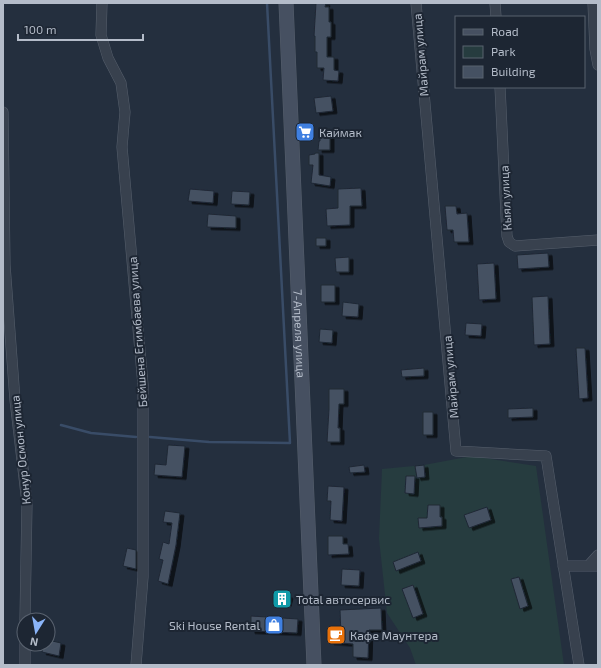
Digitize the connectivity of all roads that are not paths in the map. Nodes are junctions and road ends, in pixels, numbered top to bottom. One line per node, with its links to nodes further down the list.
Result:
1 (102, 3): 17 (street, Бейшена Егимбаева улица)
2 (286, 3): 18 (main road, 7-Апреля улица)
3 (416, 3): 12 (street, Майрам улица)
4 (496, 3): 6 (street)
5 (593, 3): 7 (street)
6 (496, 16)
7 (598, 65)
8 (500, 88): 10 (street, Кыял улица)
9 (3, 112): 14 (street, Конур Осмон улица)
10 (598, 240)
11 (598, 555): 13 (street)
12 (564, 566): 13 (street); 19 (street, Майрам улица)
13 (593, 566)
14 (25, 612)
15 (25, 652): 16 (street)
16 (25, 665)
17 (136, 665)
18 (314, 665)
19 (579, 665)

